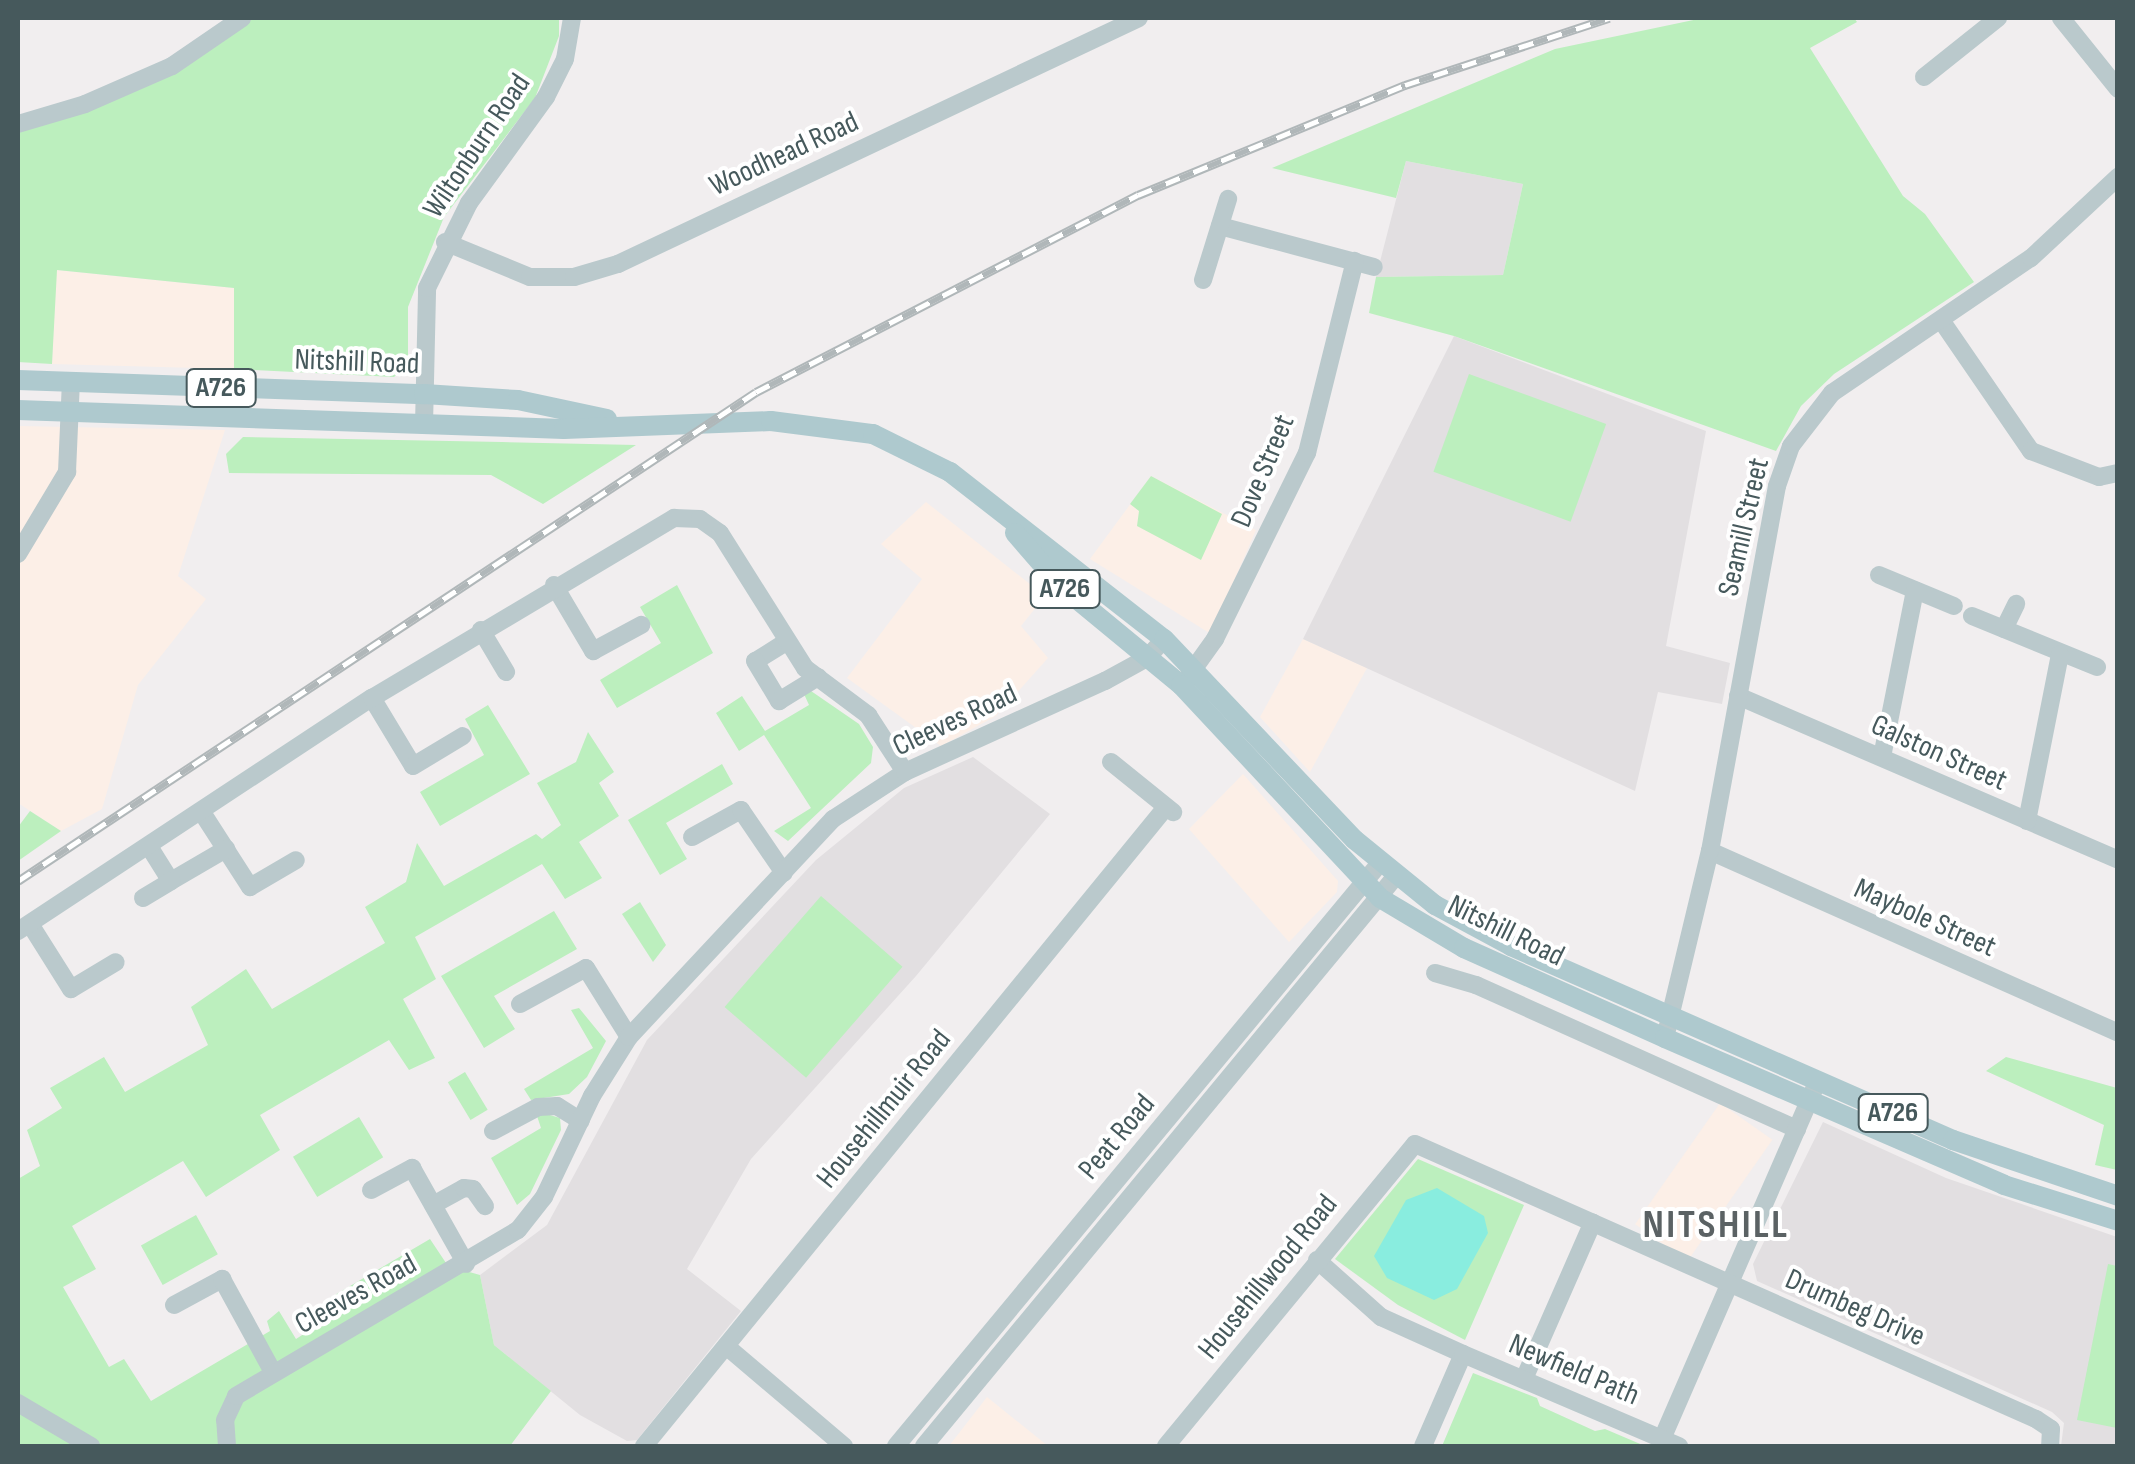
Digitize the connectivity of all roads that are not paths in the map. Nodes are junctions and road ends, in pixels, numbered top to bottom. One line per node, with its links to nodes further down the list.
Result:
1 (242, 18): 8 (street)
2 (572, 18): 12 (street, Wiltonburn Road)
3 (1139, 18): 12 (street, Woodhead Road)
4 (1998, 18): 6 (street)
5 (2062, 18): 7 (street)
6 (1924, 77)
7 (2118, 89)
8 (18, 124)
9 (2118, 177): 16 (street, Seamill Street)
10 (1228, 199): 11 (street)
11 (1220, 226): 13 (street); 15 (street)
12 (445, 242): 19 (street, Wiltonburn Road)
13 (1355, 262): 14 (street); 40 (street, Dove Street)
14 (1374, 266)
15 (1203, 280)
16 (1941, 320): 24 (street); 45 (street, Seamill Street)
17 (18, 380): 18 (main road, Nitshill Road / A726)
18 (71, 382): 19 (main road, Nitshill Road / A726); 21 (street)
19 (424, 394): 22 (main road, Nitshill Road / A726); 23 (street, Wiltonburn Road)
20 (18, 410): 21 (main road, Nitshill Road / A726)
21 (70, 412): 23 (main road, Nitshill Road / A726); 26 (street)
22 (633, 424): 23 (main road, Nitshill Road / A726); 25 (main road, Nitshill Road / A726)
23 (424, 425)
24 (2118, 473)
25 (994, 509): 36 (main road, Nitshill Road / A726); 39 (main road, Nitshill Road / A726)
26 (18, 554)
27 (1879, 575): 29 (street)
28 (554, 585): 33 (street); 35 (street); 37 (street)
29 (1915, 590): 31 (street); 48 (street)
30 (2016, 604): 34 (street)
31 (1954, 606)
32 (1972, 616): 34 (street)
33 (640, 625)
34 (2004, 629): 38 (street)
35 (481, 630): 42 (street); 46 (street)
36 (1164, 639): 39 (street, Cleeves Road); 40 (main road, Nitshill Road / A726)
37 (786, 642): 43 (street); 43 (street)
38 (2060, 654): 41 (street); 52 (street)
39 (1147, 658): 44 (main road, Nitshill Road / A726); 50 (street, Cleeves Road)
40 (1198, 668): 44 (street, Dove Street); 59 (main road, Nitshill Road / A726)
41 (2097, 668)
42 (506, 672)
43 (818, 676): 50 (street)
44 (1181, 685): 62 (main road, Nitshill Road / A726)
45 (1738, 696): 48 (street, Galston Street); 56 (street, Seamill Street)
46 (372, 698): 47 (street); 51 (street)
47 (463, 736)
48 (1882, 757): 52 (street, Galston Street)
49 (1111, 762): 88 (street, Househillmuir Road)
50 (905, 772): 60 (street, Cleeves Road)
51 (203, 814): 54 (street); 55 (street)
52 (2027, 822): 58 (street, Galston Street)
53 (692, 836): 60 (street)
54 (150, 848): 61 (street); 65 (street)
55 (226, 849): 57 (street); 61 (street)
56 (1710, 851): 69 (street, Seamill Street); 70 (street, Maybole Street)
57 (296, 860)
58 (2118, 860)
59 (1388, 870): 62 (street, Peat Road); 64 (street, Peat Road); 69 (main road, Nitshill Road / A726)
60 (784, 873): 71 (street, Cleeves Road)
61 (171, 881): 63 (street)
62 (1364, 882): 64 (main road, Nitshill Road / A726); 99 (street, Peat Road)
63 (143, 898)
64 (1380, 898): 72 (main road, Nitshill Road / A726); 100 (street, Peat Road)
65 (24, 928): 66 (street)
66 (116, 962)
67 (1435, 973): 75 (street)
68 (520, 1004): 71 (street)
69 (1674, 1018): 72 (street, Seamill Street); 73 (main road, Nitshill Road / A726)
70 (2118, 1033)
71 (629, 1038): 74 (street, Cleeves Road)
72 (1665, 1038): 73 (main road, Nitshill Road / A726)
73 (1814, 1090): 75 (street); 79 (main road, Nitshill Road / A726); 82 (main road, Nitshill Road / A726)
74 (581, 1121): 76 (street); 85 (street, Cleeves Road)
75 (1797, 1130): 86 (street)
76 (493, 1132)
77 (1415, 1144): 83 (street, Drumbeg Drive); 84 (street, Househillwood Road)
78 (372, 1190): 80 (street, Cleeves Road)
79 (2118, 1196)
80 (433, 1205): 81 (street); 85 (street, Cleeves Road)
81 (485, 1206)
82 (2118, 1220)
83 (1593, 1222): 86 (street, Drumbeg Drive); 91 (street)
84 (1317, 1260): 89 (street, Newfield Path); 101 (street, Househillwood Road)
85 (466, 1264): 90 (street, Cleeves Road)
86 (1729, 1283): 93 (street, Drumbeg Drive); 94 (street)
87 (174, 1305): 90 (street, Cleeves Road)
88 (726, 1346): 97 (street, Househillmuir Road); 98 (street)
89 (1463, 1354): 91 (street, Newfield Path); 102 (street, Newfield Path)
90 (273, 1372): 96 (street, Cleeves Road)
91 (1524, 1379): 94 (street, Newfield Path)
92 (18, 1403): 95 (street)
93 (2051, 1438)
94 (1670, 1443)
95 (91, 1446)
96 (227, 1446)
97 (644, 1446)
98 (844, 1446)
99 (896, 1446)
100 (924, 1446)
101 (1166, 1446)
102 (1423, 1446)

